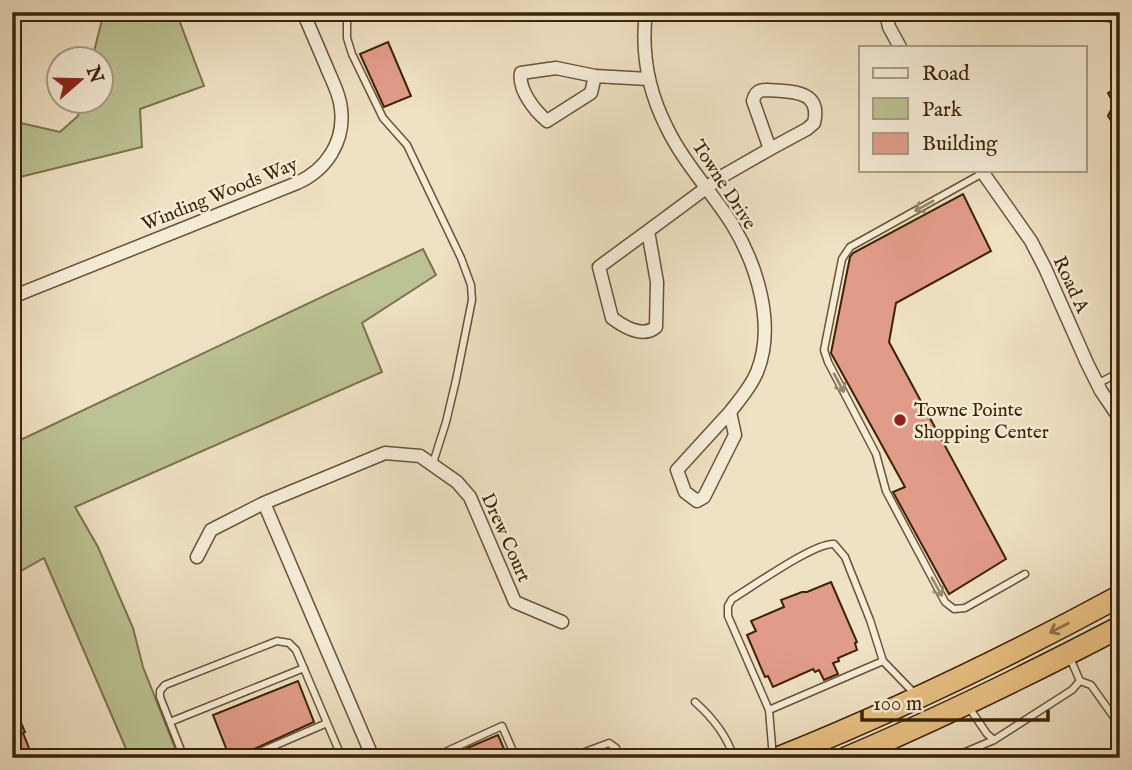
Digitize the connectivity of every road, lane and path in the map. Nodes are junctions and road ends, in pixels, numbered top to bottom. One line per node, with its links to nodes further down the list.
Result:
1 (303, 12): 15 (street, Winding Woods Way)
2 (351, 12): 20 (lane)
3 (646, 12): 9 (street, Towne Drive)
4 (886, 12): 7 (street)
5 (1098, 12): 6 (street)
6 (1120, 15)
7 (899, 46)
8 (595, 76): 8 (street); 9 (street)
9 (648, 79): 13 (street, Towne Drive)
10 (770, 149): 10 (street); 13 (street)
11 (980, 172): 23 (lane, one-way to 23)
12 (983, 172): 17 (street, Road A)
13 (706, 187): 14 (street); 18 (street, Towne Drive)
14 (648, 231): 14 (street)
15 (12, 297)
16 (1120, 372): 17 (lane)
17 (1097, 384): 19 (street, Road A)
18 (730, 412): 18 (street, Towne Drive)
19 (1120, 419)
20 (433, 463): 21 (street, Drew Court); 25 (street, Drew Court)
21 (264, 503): 22 (street, Drew Court); 40 (street)
22 (197, 557)
23 (1025, 574)
24 (1120, 596): 31 (highway, one-way to 31)
25 (562, 622)
26 (1120, 626): 27 (highway)
27 (1068, 654): 30 (lane); 33 (highway)
28 (883, 661): 31 (lane); 34 (lane); 34 (lane)
29 (304, 668): 35 (lane); 35 (lane); 36 (lane)
30 (1080, 681): 37 (lane); 38 (lane)
31 (917, 697): 49 (highway)
32 (695, 702): 48 (lane)
33 (966, 704): 38 (lane); 50 (highway)
34 (769, 710): 49 (lane)
35 (170, 722): 41 (lane)
36 (327, 723): 42 (lane); 43 (lane)
37 (1120, 729)
38 (994, 740): 51 (lane)
39 (1120, 753): 54 (street)
40 (368, 756)
41 (184, 758)
42 (246, 758)
43 (342, 758)
44 (432, 758): 45 (lane)
45 (516, 758)
46 (569, 758): 47 (lane)
47 (619, 758)
48 (734, 758)
49 (776, 758)
50 (846, 758)
51 (951, 758)
52 (1079, 758): 53 (lane)
53 (1088, 758)
54 (1113, 758)

